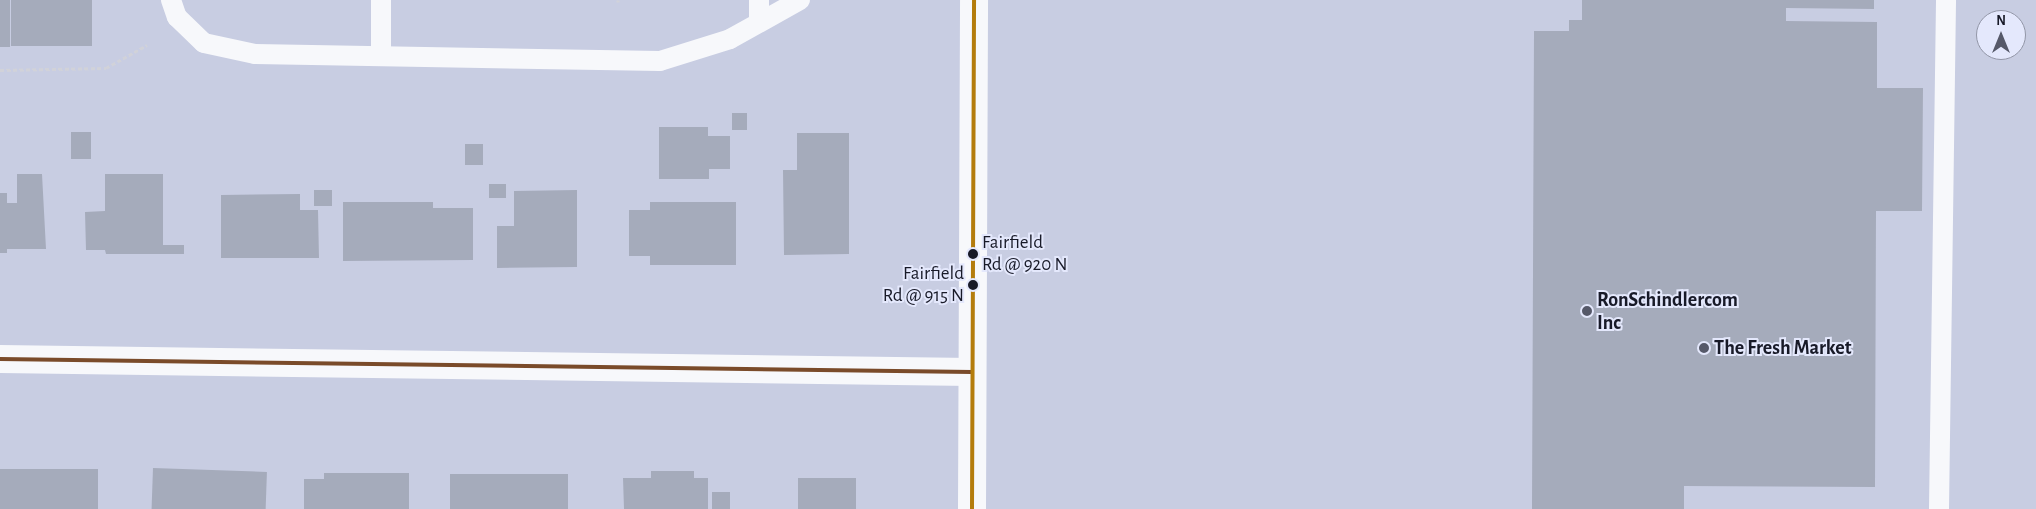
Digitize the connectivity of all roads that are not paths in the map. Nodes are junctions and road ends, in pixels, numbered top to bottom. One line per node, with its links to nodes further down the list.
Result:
1 (381, 0): 8 (lane)
2 (759, 0): 7 (lane)
3 (800, 0): 7 (lane)
4 (974, 0): 10 (street)
5 (1946, 0): 12 (lane)
6 (174, 8): 8 (lane)
7 (760, 22): 8 (lane)
8 (381, 56)
9 (0, 359): 10 (street)
10 (972, 372): 11 (street)
11 (972, 509)
12 (1939, 509)

